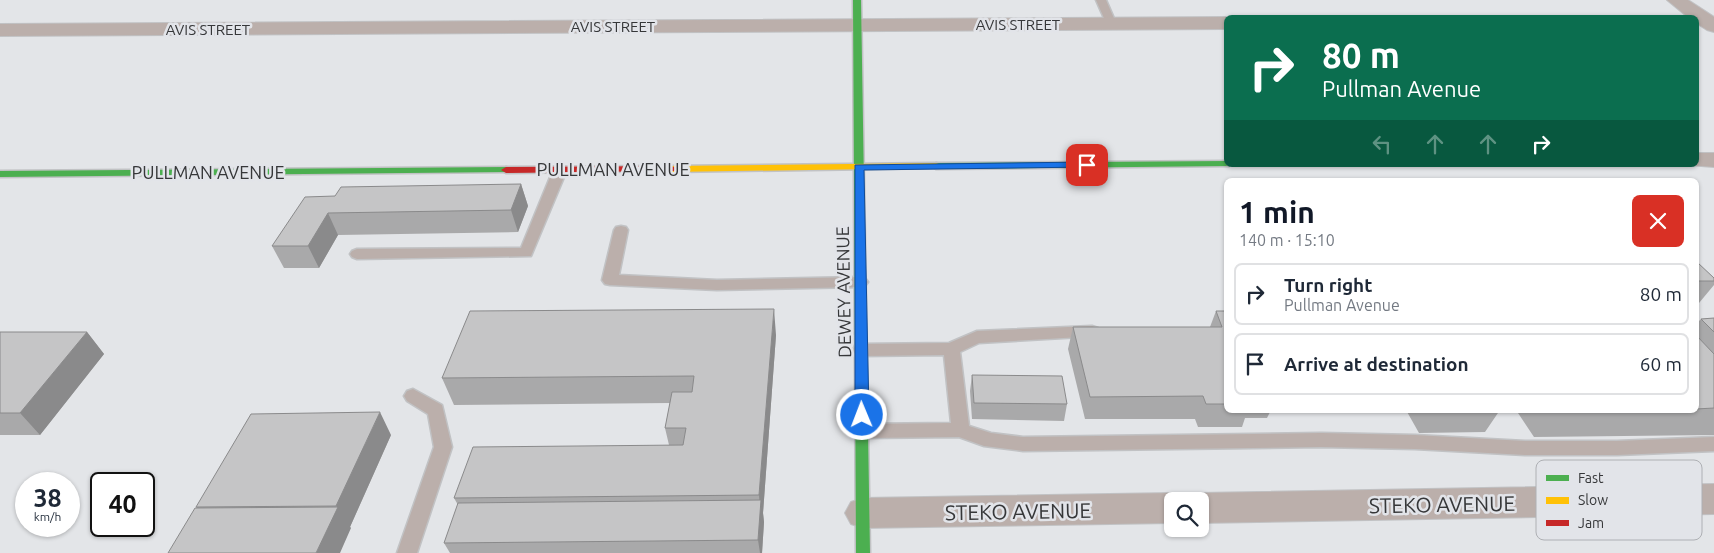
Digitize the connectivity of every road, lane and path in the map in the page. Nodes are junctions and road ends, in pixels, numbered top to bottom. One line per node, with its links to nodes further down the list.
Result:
1 (857, 0): 7 (street, DEWEY AVENUE)
2 (1101, 0): 5 (lane)
3 (1676, 0): 4 (street)
4 (1698, 15)
5 (1111, 23): 6 (street, AVIS STREET); 7 (street, AVIS STREET)
6 (1224, 23)
7 (857, 24): 8 (street, AVIS STREET); 12 (street, DEWEY AVENUE)
8 (0, 30)
9 (1699, 160): 10 (street)
10 (1714, 160)
11 (1224, 164): 12 (street, PULLMAN AVENUE)
12 (859, 167): 13 (street, PULLMAN AVENUE); 17 (street, DEWEY AVENUE)
13 (560, 170): 14 (street, PULLMAN AVENUE); 16 (lane)
14 (0, 174)
15 (622, 230): 17 (lane)
16 (356, 254)
17 (860, 282): 20 (street, DEWEY AVENUE)
18 (1107, 331): 19 (lane)
19 (951, 349): 20 (lane); 22 (lane)
20 (861, 350): 23 (street, DEWEY AVENUE)
21 (413, 396): 29 (lane)
22 (961, 430): 23 (lane); 24 (lane)
23 (862, 431): 28 (street, DEWEY AVENUE)
24 (1714, 444)
25 (1536, 502): 27 (street, STEKO AVENUE)
26 (1164, 508): 28 (street, STEKO AVENUE)
27 (1209, 508)
28 (863, 514): 30 (street, DEWEY AVENUE)
29 (407, 553)
30 (863, 553)

